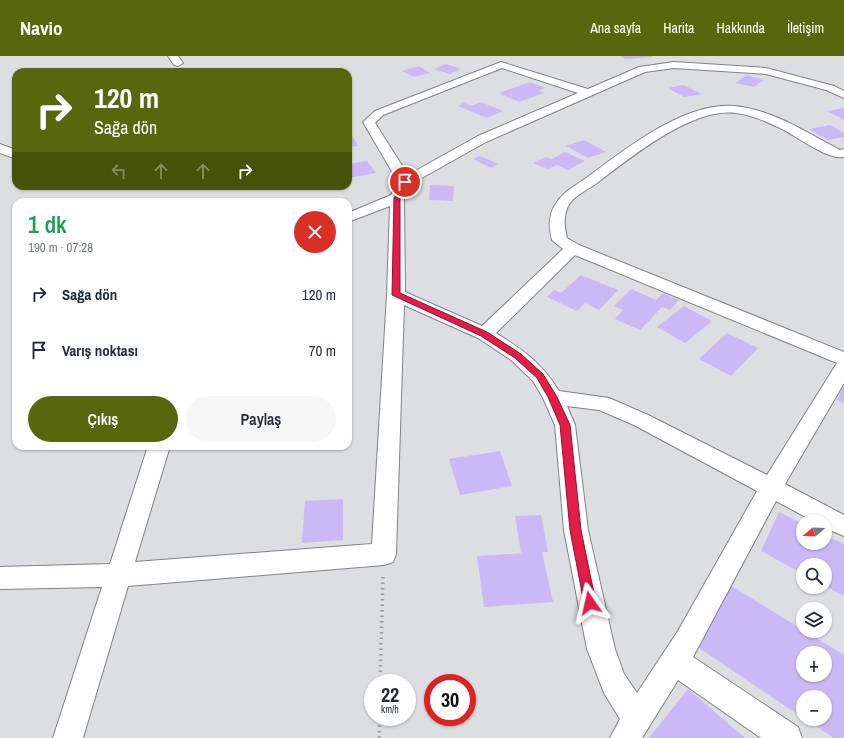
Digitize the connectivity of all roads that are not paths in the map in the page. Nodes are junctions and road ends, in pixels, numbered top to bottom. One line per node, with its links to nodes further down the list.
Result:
1 (586, 92): 2 (street); 6 (street); 6 (street)
2 (844, 95)
3 (0, 148): 4 (street)
4 (12, 153)
5 (842, 155): 9 (street)
6 (405, 182): 7 (street)
7 (397, 198): 8 (street); 10 (street)
8 (352, 216)
9 (573, 248): 11 (street); 12 (street)
10 (396, 295): 11 (street); 18 (street)
11 (484, 334): 14 (street)
12 (844, 359)
13 (844, 368): 16 (street)
14 (553, 397): 16 (street); 21 (street)
15 (158, 450): 18 (street)
16 (771, 488): 17 (street); 20 (street)
17 (844, 526)
18 (118, 575): 19 (street); 22 (street)
19 (0, 578)
20 (675, 661): 21 (street); 23 (street)
21 (631, 728)
22 (68, 738)
23 (787, 738)

